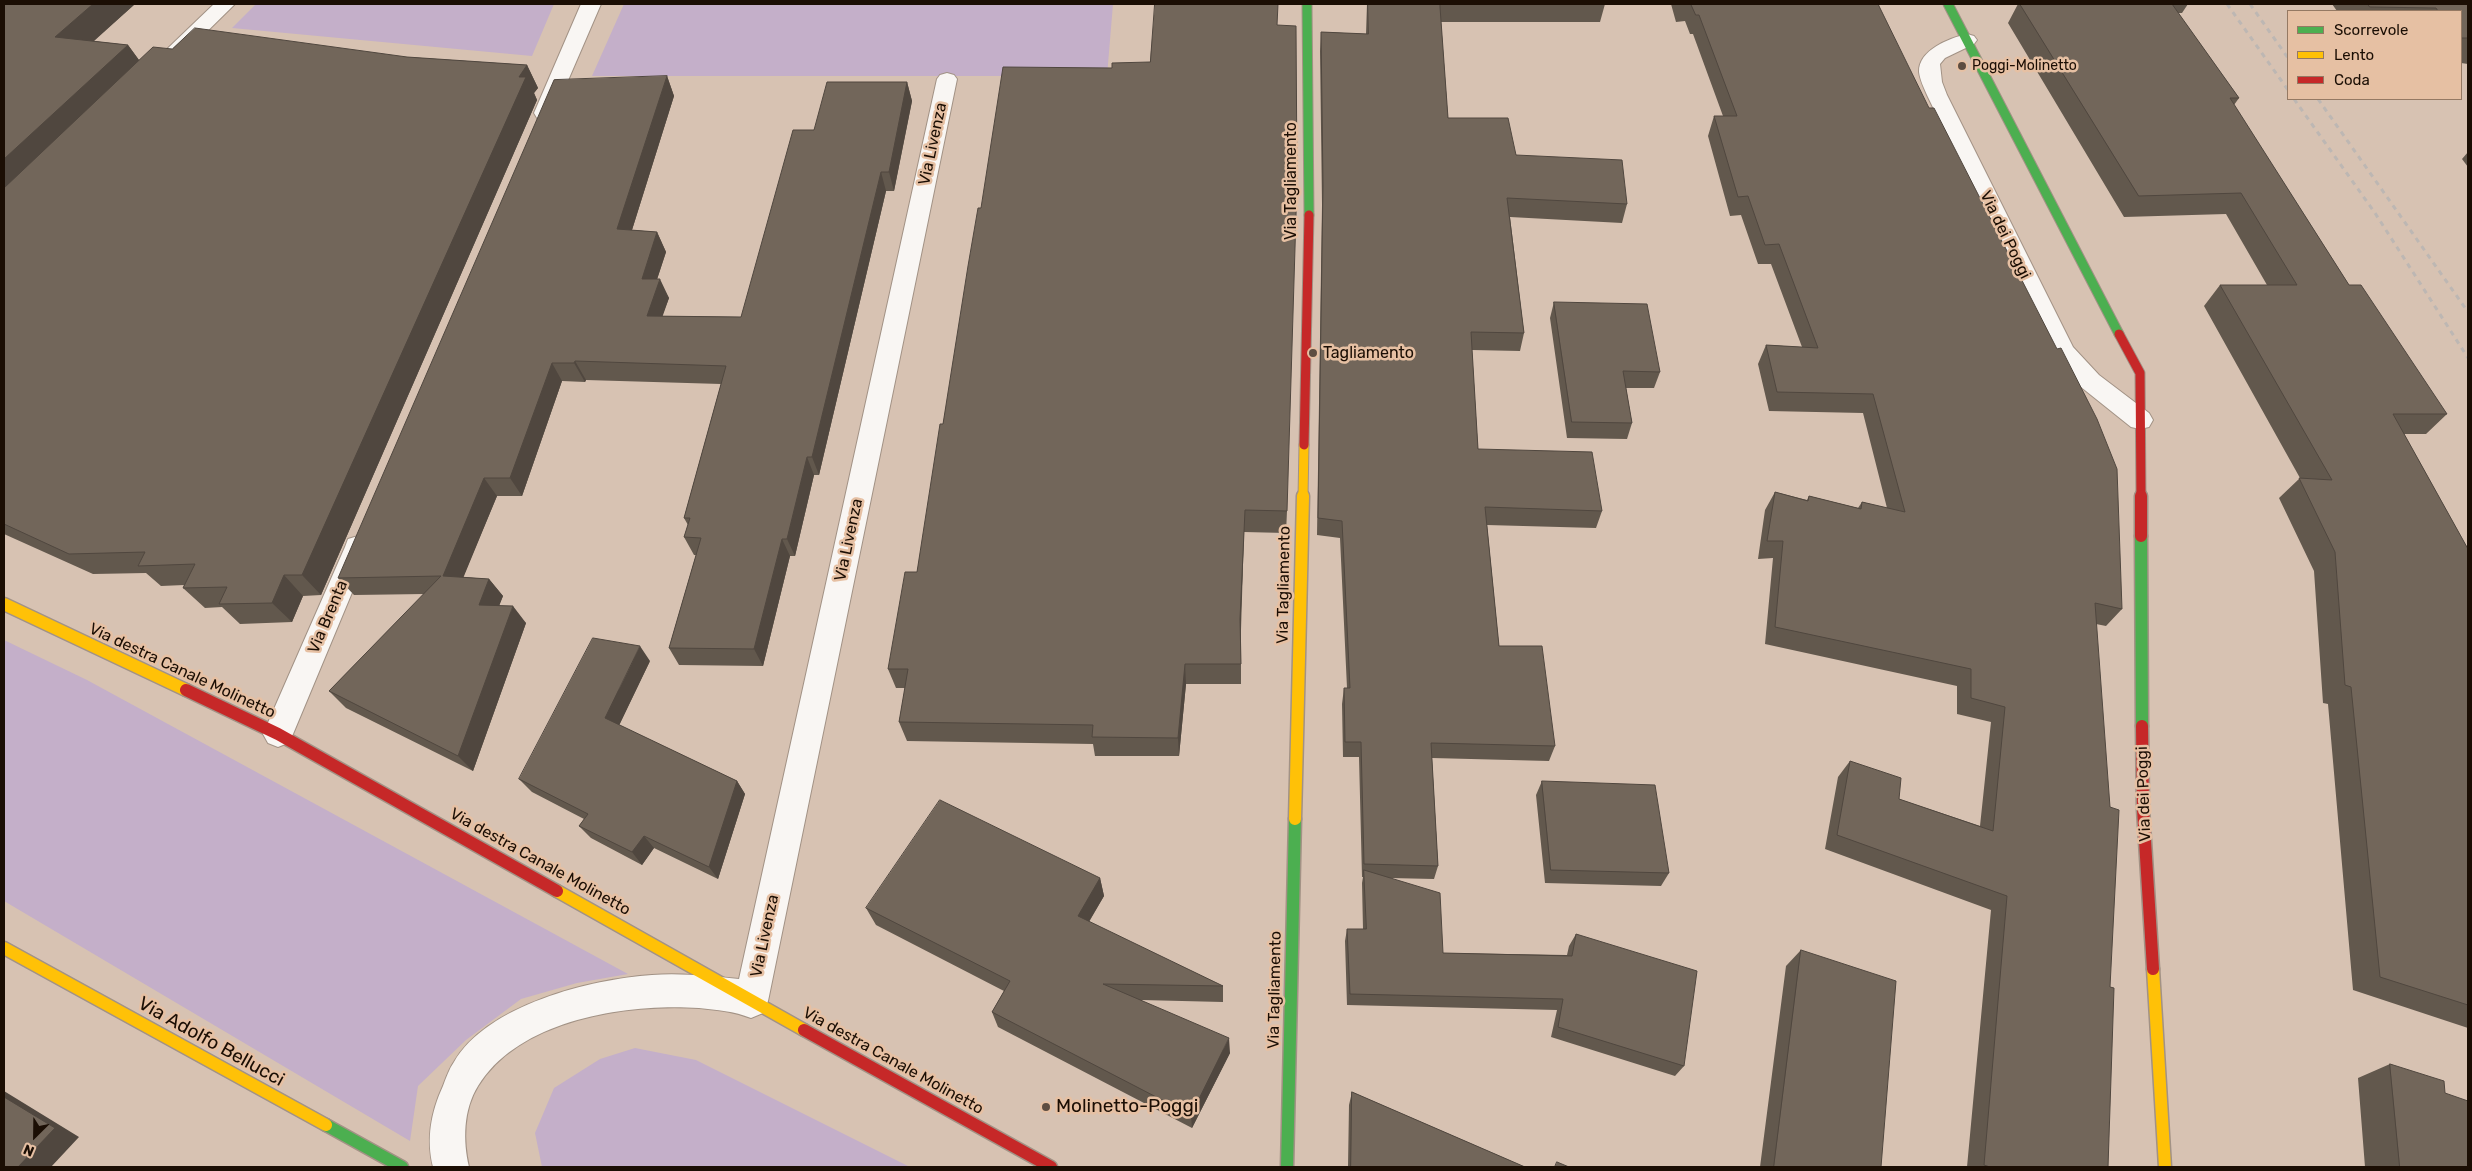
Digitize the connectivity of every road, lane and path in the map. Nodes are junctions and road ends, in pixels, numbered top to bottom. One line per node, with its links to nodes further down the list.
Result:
1 (225, 4): 6 (street)
2 (591, 4): 8 (street)
3 (1307, 4): 18 (street, Via Tagliamento)
4 (1948, 4): 5 (street, Via dei Poggi)
5 (1967, 40): 9 (street, Via dei Poggi); 9 (street, Via dei Poggi)
6 (155, 69)
7 (947, 79): 14 (street, Via Livenza)
8 (536, 132)
9 (2140, 420): 19 (street, Via dei Poggi)
10 (368, 524): 12 (street, Via Brenta)
11 (4, 604): 12 (street, Via destra Canale Molinetto)
12 (278, 734): 14 (street, Via destra Canale Molinetto)
13 (4, 948): 15 (street, Via Adolfo Bellucci)
14 (747, 999): 16 (street); 17 (street, Via destra Canale Molinetto)
15 (402, 1167)
16 (451, 1167)
17 (1051, 1167)
18 (1288, 1167)
19 (2166, 1167)

